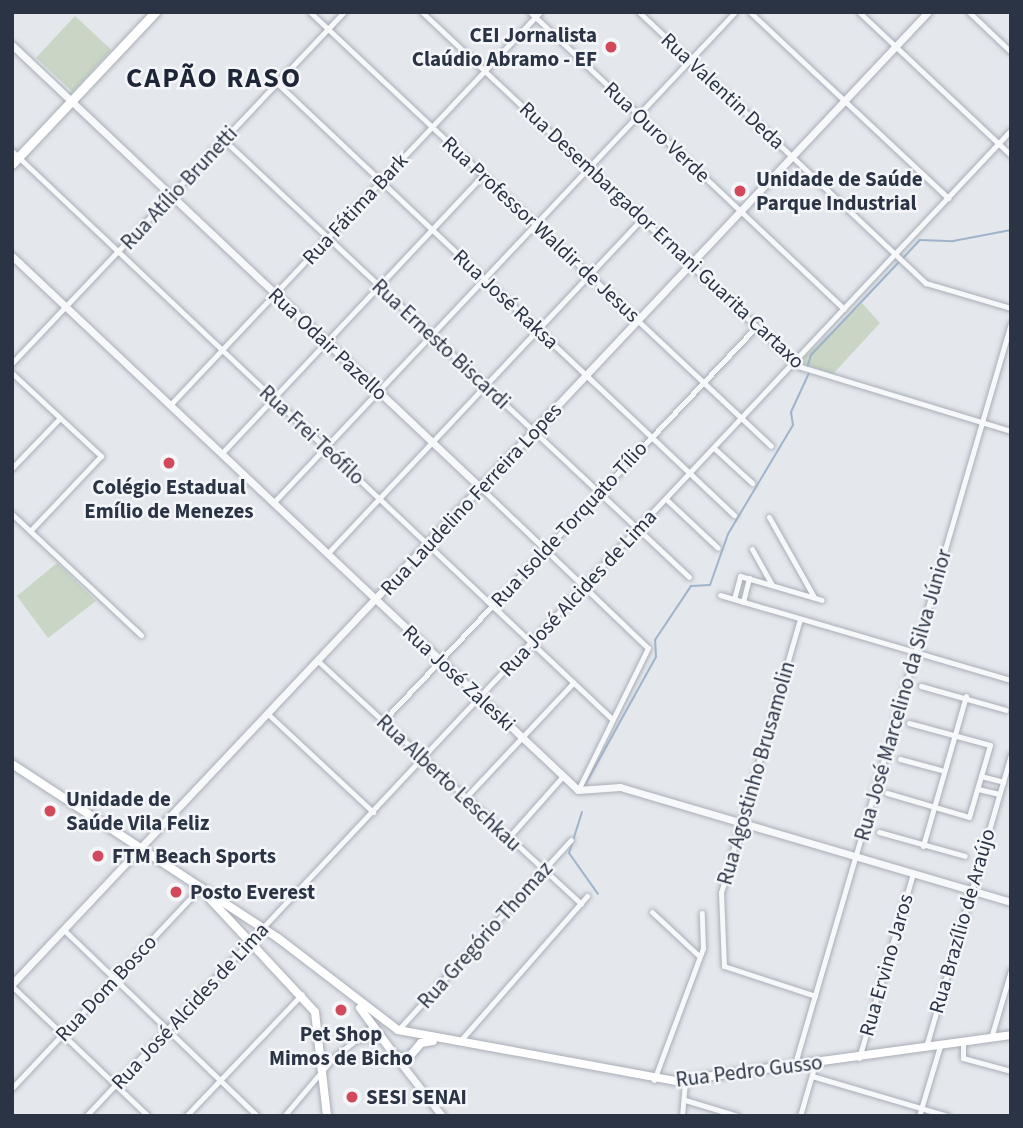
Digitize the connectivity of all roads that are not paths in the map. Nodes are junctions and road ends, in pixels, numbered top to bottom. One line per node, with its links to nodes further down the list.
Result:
1 (155, 12): 19 (main road)
2 (310, 12): 12 (street, Rua Professor Waldir de Jesus)
3 (344, 12): 12 (street, Rua Atílio Brunetti)
4 (422, 12): 17 (street, Rua Desembargador Ernani Guarita Cartaxo)
5 (639, 12): 16 (street, Rua Valentin Deda)
6 (735, 12): 16 (street)
7 (750, 12): 20 (street)
8 (859, 12): 14 (street)
9 (928, 12): 14 (street, Rua Laudelino Ferreira Lopes)
10 (969, 12): 15 (street)
11 (535, 14): 17 (street, Rua Fátima Bark); 21 (street, Rua Ouro Verde)
12 (328, 29): 18 (street, Rua Atílio Brunetti); 22 (street, Rua Professor Waldir de Jesus)
13 (12, 45): 19 (street, Rua Odair Pazello)
14 (896, 46): 20 (street, Rua Laudelino Ferreira Lopes); 25 (street)
15 (1011, 52)
16 (690, 60): 21 (street); 28 (street, Rua Valentin Deda)
17 (485, 71): 22 (street, Rua Fátima Bark); 29 (street, Rua Desembargador Ernani Guarita Cartaxo)
18 (277, 83): 24 (street, Rua Atílio Brunetti); 31 (street, Rua José Raksa)
19 (71, 101): 27 (main road); 32 (street, Rua Odair Pazello)
20 (844, 101): 28 (street, Rua Laudelino Ferreira Lopes); 33 (street)
21 (639, 115): 29 (street); 34 (street, Rua Ouro Verde)
22 (432, 127): 30 (street, Rua Professor Waldir de Jesus); 31 (street, Rua Fátima Bark)
23 (1011, 130): 25 (street, Rua José Alcides de Lima)
24 (224, 140): 32 (street, Rua Atílio Brunetti); 38 (street, Rua Ernesto Biscardi)
25 (999, 144): 26 (street); 33 (street, Rua José Alcides de Lima)
26 (1011, 155)
27 (14, 157): 39 (street, Rua Frei Teófilo)
28 (792, 157): 34 (street, Rua Laudelino Ferreira Lopes); 41 (street, Rua Valentin Deda)
29 (588, 168): 35 (street, Rua Desembargador Ernani Guarita Cartaxo); 36 (street)
30 (483, 175): 36 (street, Rua Professor Waldir de Jesus); 37 (street)
31 (381, 181): 37 (street, Rua José Raksa); 38 (street, Rua Fátima Bark)
32 (172, 195): 39 (street, Rua Atílio Brunetti); 46 (street, Rua Odair Pazello)
33 (948, 198): 41 (street, Rua José Alcides de Lima)
34 (741, 211): 42 (street, Rua Laudelino Ferreira Lopes); 49 (street, Rua Ouro Verde)
35 (642, 219): 42 (street, Rua Desembargador Ernani Guarita Cartaxo); 43 (street)
36 (536, 224): 43 (street, Rua Professor Waldir de Jesus); 44 (street)
37 (432, 230): 44 (street, Rua José Raksa); 45 (street)
38 (328, 238): 45 (street, Rua Ernesto Biscardi); 46 (street, Rua Fátima Bark)
39 (119, 252): 48 (street, Rua Atílio Brunetti); 56 (street, Rua Frei Teófilo)
40 (12, 256): 48 (street, Rua José Zaleski)
41 (897, 256): 47 (street, Rua Valentin Deda); 49 (street, Rua José Alcides de Lima)
42 (690, 265): 50 (street, Rua Laudelino Ferreira Lopes); 52 (street, Rua Desembargador Ernani Guarita Cartaxo)
43 (590, 275): 50 (street, Rua Professor Waldir de Jesus); 53 (street)
44 (484, 279): 53 (street, Rua José Raksa); 54 (street)
45 (379, 286): 54 (street, Rua Ernesto Biscardi); 55 (street)
46 (275, 293): 55 (street, Rua Odair Pazello); 56 (street, Rua Fátima Bark)
47 (1011, 307)
48 (66, 308): 58 (street, Rua Atílio Brunetti); 65 (street, Rua José Zaleski)
49 (844, 309): 57 (street, Rua José Alcides de Lima)
50 (638, 321): 60 (street, Rua Laudelino Ferreira Lopes); 61 (street, Rua Professor Waldir de Jesus)
51 (1011, 323): 68 (street, Rua José Marcelino da Silva Júnior)
52 (756, 327): 57 (street, Rua Desembargador Ernani Guarita Cartaxo); 61 (street, Rua Isolde Torquato Tílio)
53 (538, 330): 60 (street, Rua José Raksa); 62 (street)
54 (431, 335): 62 (street, Rua Ernesto Biscardi); 63 (street)
55 (327, 342): 63 (street, Rua Odair Pazello); 64 (street)
56 (222, 350): 64 (street, Rua Frei Teófilo); 65 (street, Rua Fátima Bark)
57 (794, 362): 67 (street, Rua José Alcides de Lima); 68 (street, Rua Desembargador Ernani Guarita Cartaxo)
58 (12, 363)
59 (12, 373): 66 (street)
60 (586, 375): 69 (street, Rua Laudelino Ferreira Lopes); 71 (street, Rua José Raksa)
61 (704, 382): 67 (street, Rua Professor Waldir de Jesus); 71 (street, Rua Isolde Torquato Tílio)
62 (485, 386): 69 (street, Rua Ernesto Biscardi); 72 (street)
63 (378, 391): 72 (street, Rua Odair Pazello); 74 (street)
64 (273, 398): 74 (street, Rua Frei Teófilo); 76 (street)
65 (170, 405): 76 (street, Rua José Zaleski)
66 (60, 418): 77 (street); 89 (street)
67 (742, 418): 73 (street, Rua Professor Waldir de Jesus); 75 (street, Rua José Alcides de Lima)
68 (983, 423): 70 (street, Rua Desembargador Ernani Guarita Cartaxo); 109 (street, Rua José Marcelino da Silva Júnior)
69 (534, 431): 80 (street, Rua Laudelino Ferreira Lopes); 81 (street, Rua Ernesto Biscardi)
70 (1011, 431)
71 (652, 437): 78 (street, Rua José Raksa); 81 (street, Rua Isolde Torquato Tílio)
72 (433, 442): 80 (street, Rua Odair Pazello); 82 (street)
73 (771, 446)
74 (325, 447): 82 (street, Rua Frei Teófilo); 84 (street)
75 (714, 448): 78 (street, Rua José Alcides de Lima); 79 (street)
76 (221, 454): 84 (street, Rua José Zaleski)
77 (12, 468)
78 (690, 473): 83 (street, Rua José Alcides de Lima); 86 (street, Rua José Raksa)
79 (752, 483)
80 (481, 488): 90 (street, Rua Laudelino Ferreira Lopes); 92 (street, Rua Odair Pazello)
81 (599, 493): 88 (street, Rua Ernesto Biscardi); 92 (street, Rua Isolde Torquato Tílio)
82 (379, 499): 90 (street, Rua Frei Teófilo); 94 (street)
83 (666, 499): 88 (street, Rua José Alcides de Lima); 91 (street)
84 (273, 503): 94 (street, Rua José Zaleski)
85 (12, 514): 89 (street)
86 (734, 515)
87 (769, 517): 100 (street)
88 (638, 529): 95 (street, Rua Ernesto Biscardi); 98 (street, Rua José Alcides de Lima)
89 (30, 531): 107 (street)
90 (428, 544): 101 (street, Rua Laudelino Ferreira Lopes); 105 (street, Rua Frei Teófilo)
91 (718, 548)
92 (546, 549): 98 (street, Rua Odair Pazello); 105 (street, Rua Isolde Torquato Tílio)
93 (752, 550): 97 (street)
94 (327, 554): 101 (street, Rua José Zaleski)
95 (689, 577)
96 (749, 578): 97 (street); 102 (street); 104 (street)
97 (772, 585): 100 (street)
98 (585, 586): 108 (street, Rua José Alcides de Lima); 119 (street, Rua Odair Pazello)
99 (720, 595): 102 (street)
100 (814, 597): 103 (street)
101 (376, 599): 110 (street, Rua José Zaleski); 111 (street, Rua Laudelino Ferreira Lopes)
102 (734, 599): 104 (street)
103 (822, 600)
104 (743, 602): 106 (street)
105 (492, 606): 108 (street, Rua Frei Teófilo); 110 (street, Rua Isolde Torquato Tílio)
106 (800, 619): 109 (street); 139 (street, Rua Agostinho Brusamolin)
107 (141, 635)
108 (531, 643): 113 (street, Rua Frei Teófilo); 116 (street, Rua José Alcides de Lima)
109 (915, 652): 112 (street); 145 (street, Rua José Marcelino da Silva Júnior)
110 (440, 660): 116 (street, Rua José Zaleski); 120 (street, Rua Isolde Torquato Tílio)
111 (318, 661): 118 (street, Rua Laudelino Ferreira Lopes); 120 (street, Rua Alberto Leschkau)
112 (1011, 680)
113 (573, 682): 119 (street, Rua Frei Teófilo); 123 (street)
114 (921, 686): 115 (street)
115 (966, 696): 117 (street); 122 (street)
116 (480, 698): 123 (street, Rua José Zaleski); 125 (street, Rua José Alcides de Lima)
117 (1006, 710)
118 (268, 714): 138 (street); 144 (street, Rua Laudelino Ferreira Lopes)
119 (611, 718): 133 (street)
120 (383, 721): 125 (street, Rua Alberto Leschkau)
121 (909, 723): 122 (street)
122 (954, 732): 128 (street); 130 (street)
123 (522, 737): 129 (street, Rua José Zaleski); 136 (street)
124 (1011, 754): 131 (street, Rua Brazílio de Araújo)
125 (422, 759): 136 (street, Rua Alberto Leschkau); 138 (street, Rua José Alcides de Lima)
126 (900, 759): 128 (street)
127 (12, 764): 144 (main road, Rua Pedro Gusso)
128 (941, 771): 137 (street)
129 (562, 776): 133 (street, Rua José Zaleski); 141 (street)
130 (981, 776): 131 (street); 132 (street)
131 (1003, 782): 135 (street, Rua Brazílio de Araújo)
132 (978, 789): 135 (street); 137 (street)
133 (578, 790): 139 (street)
134 (887, 793): 137 (street)
135 (999, 794): 150 (street, Rua Brazílio de Araújo)
136 (466, 797): 141 (street, Rua Alberto Leschkau)
137 (931, 809): 143 (street)
138 (373, 812): 156 (street, Rua José Alcides de Lima)
139 (741, 823): 145 (street); 164 (street, Rua Agostinho Brusamolin)
140 (878, 832): 143 (street)
141 (509, 837): 147 (street, Rua Alberto Leschkau)
142 (571, 840): 147 (street, Rua Gregório Thomaz)
143 (923, 846): 146 (street)
144 (140, 850): 149 (main road, Rua Pedro Gusso); 157 (street, Rua Laudelino Ferreira Lopes)
145 (855, 856): 148 (street); 164 (street, Rua José Marcelino da Silva Júnior)
146 (965, 856)
147 (544, 870): 153 (street, Rua Alberto Leschkau); 169 (street, Rua Gregório Thomaz)
148 (913, 873): 150 (street); 183 (street, Rua Ervino Jaros)
149 (200, 888): 156 (main road, Rua Pedro Gusso); 158 (main road); 161 (street, Rua Dom Bosco)
150 (971, 890): 152 (street); 180 (street, Rua Brazílio de Araújo)
151 (587, 896): 153 (street)
152 (1011, 902)
153 (581, 904): 178 (street)
154 (652, 912): 159 (street)
155 (702, 913): 159 (street)
156 (264, 929): 158 (street, Rua José Alcides de Lima); 165 (main road, Rua Pedro Gusso)
157 (64, 930): 161 (street); 162 (street, Rua Laudelino Ferreira Lopes)
158 (251, 942): 163 (main road); 168 (street, Rua José Alcides de Lima)
159 (698, 955): 191 (street)
160 (1011, 970): 174 (street)
161 (115, 979): 168 (street); 170 (street, Rua Dom Bosco)
162 (12, 985): 170 (street)
163 (302, 994): 187 (main road); 190 (street)
164 (815, 996): 185 (street, Rua José Marcelino da Silva Júnior)
165 (358, 1004): 166 (main road, Rua Pedro Gusso); 167 (main road, Rua Pedro Gusso)
166 (380, 1021): 167 (main road); 169 (main road, Rua Pedro Gusso)
167 (371, 1028): 173 (main road, Rua Pedro Gusso); 175 (street)
168 (168, 1030): 190 (street); 193 (street, Rua José Alcides de Lima)
169 (398, 1030): 171 (main road, Rua Pedro Gusso)
170 (63, 1034): 193 (street); 194 (street, Rua Dom Bosco)
171 (415, 1034): 176 (main road, Rua Pedro Gusso); 181 (main road)
172 (1011, 1035): 174 (main road, Rua Pedro Gusso)
173 (376, 1038): 175 (street); 182 (main road, Rua Pedro Gusso)
174 (991, 1038): 177 (main road, Rua Pedro Gusso)
175 (357, 1040): 187 (street)
176 (446, 1041): 178 (main road, Rua Pedro Gusso); 181 (main road, Rua Pedro Gusso)
177 (963, 1042): 179 (main road, Rua Pedro Gusso); 186 (street)
178 (458, 1043): 191 (main road, Rua Pedro Gusso)
179 (940, 1046): 180 (main road, Rua Pedro Gusso); 196 (street)
180 (925, 1048): 183 (main road, Rua Pedro Gusso)
181 (415, 1051): 182 (main road, Rua Pedro Gusso); 189 (street)
182 (396, 1057): 189 (street)
183 (859, 1058): 184 (main road, Rua Pedro Gusso)
184 (815, 1064): 185 (main road, Rua Pedro Gusso); 188 (street)
185 (794, 1067): 192 (main road, Rua Pedro Gusso)
186 (1011, 1071)
187 (324, 1073): 201 (street); 202 (main road)
188 (812, 1076): 196 (street); 206 (street)
189 (414, 1077): 203 (street)
190 (220, 1080): 199 (street); 200 (street)
191 (654, 1080): 192 (main road, Rua Pedro Gusso)
192 (685, 1081): 195 (street)
193 (116, 1085): 197 (street, Rua José Alcides de Lima); 198 (street)
194 (12, 1088)
195 (685, 1100): 204 (street); 205 (street)
196 (922, 1108): 207 (street); 208 (street)
197 (86, 1116)
198 (148, 1116)
199 (186, 1116)
200 (257, 1116)
201 (284, 1116)
202 (327, 1116)
203 (442, 1116)
204 (682, 1116)
205 (738, 1116)
206 (800, 1116)
207 (919, 1116)
208 (948, 1116)

